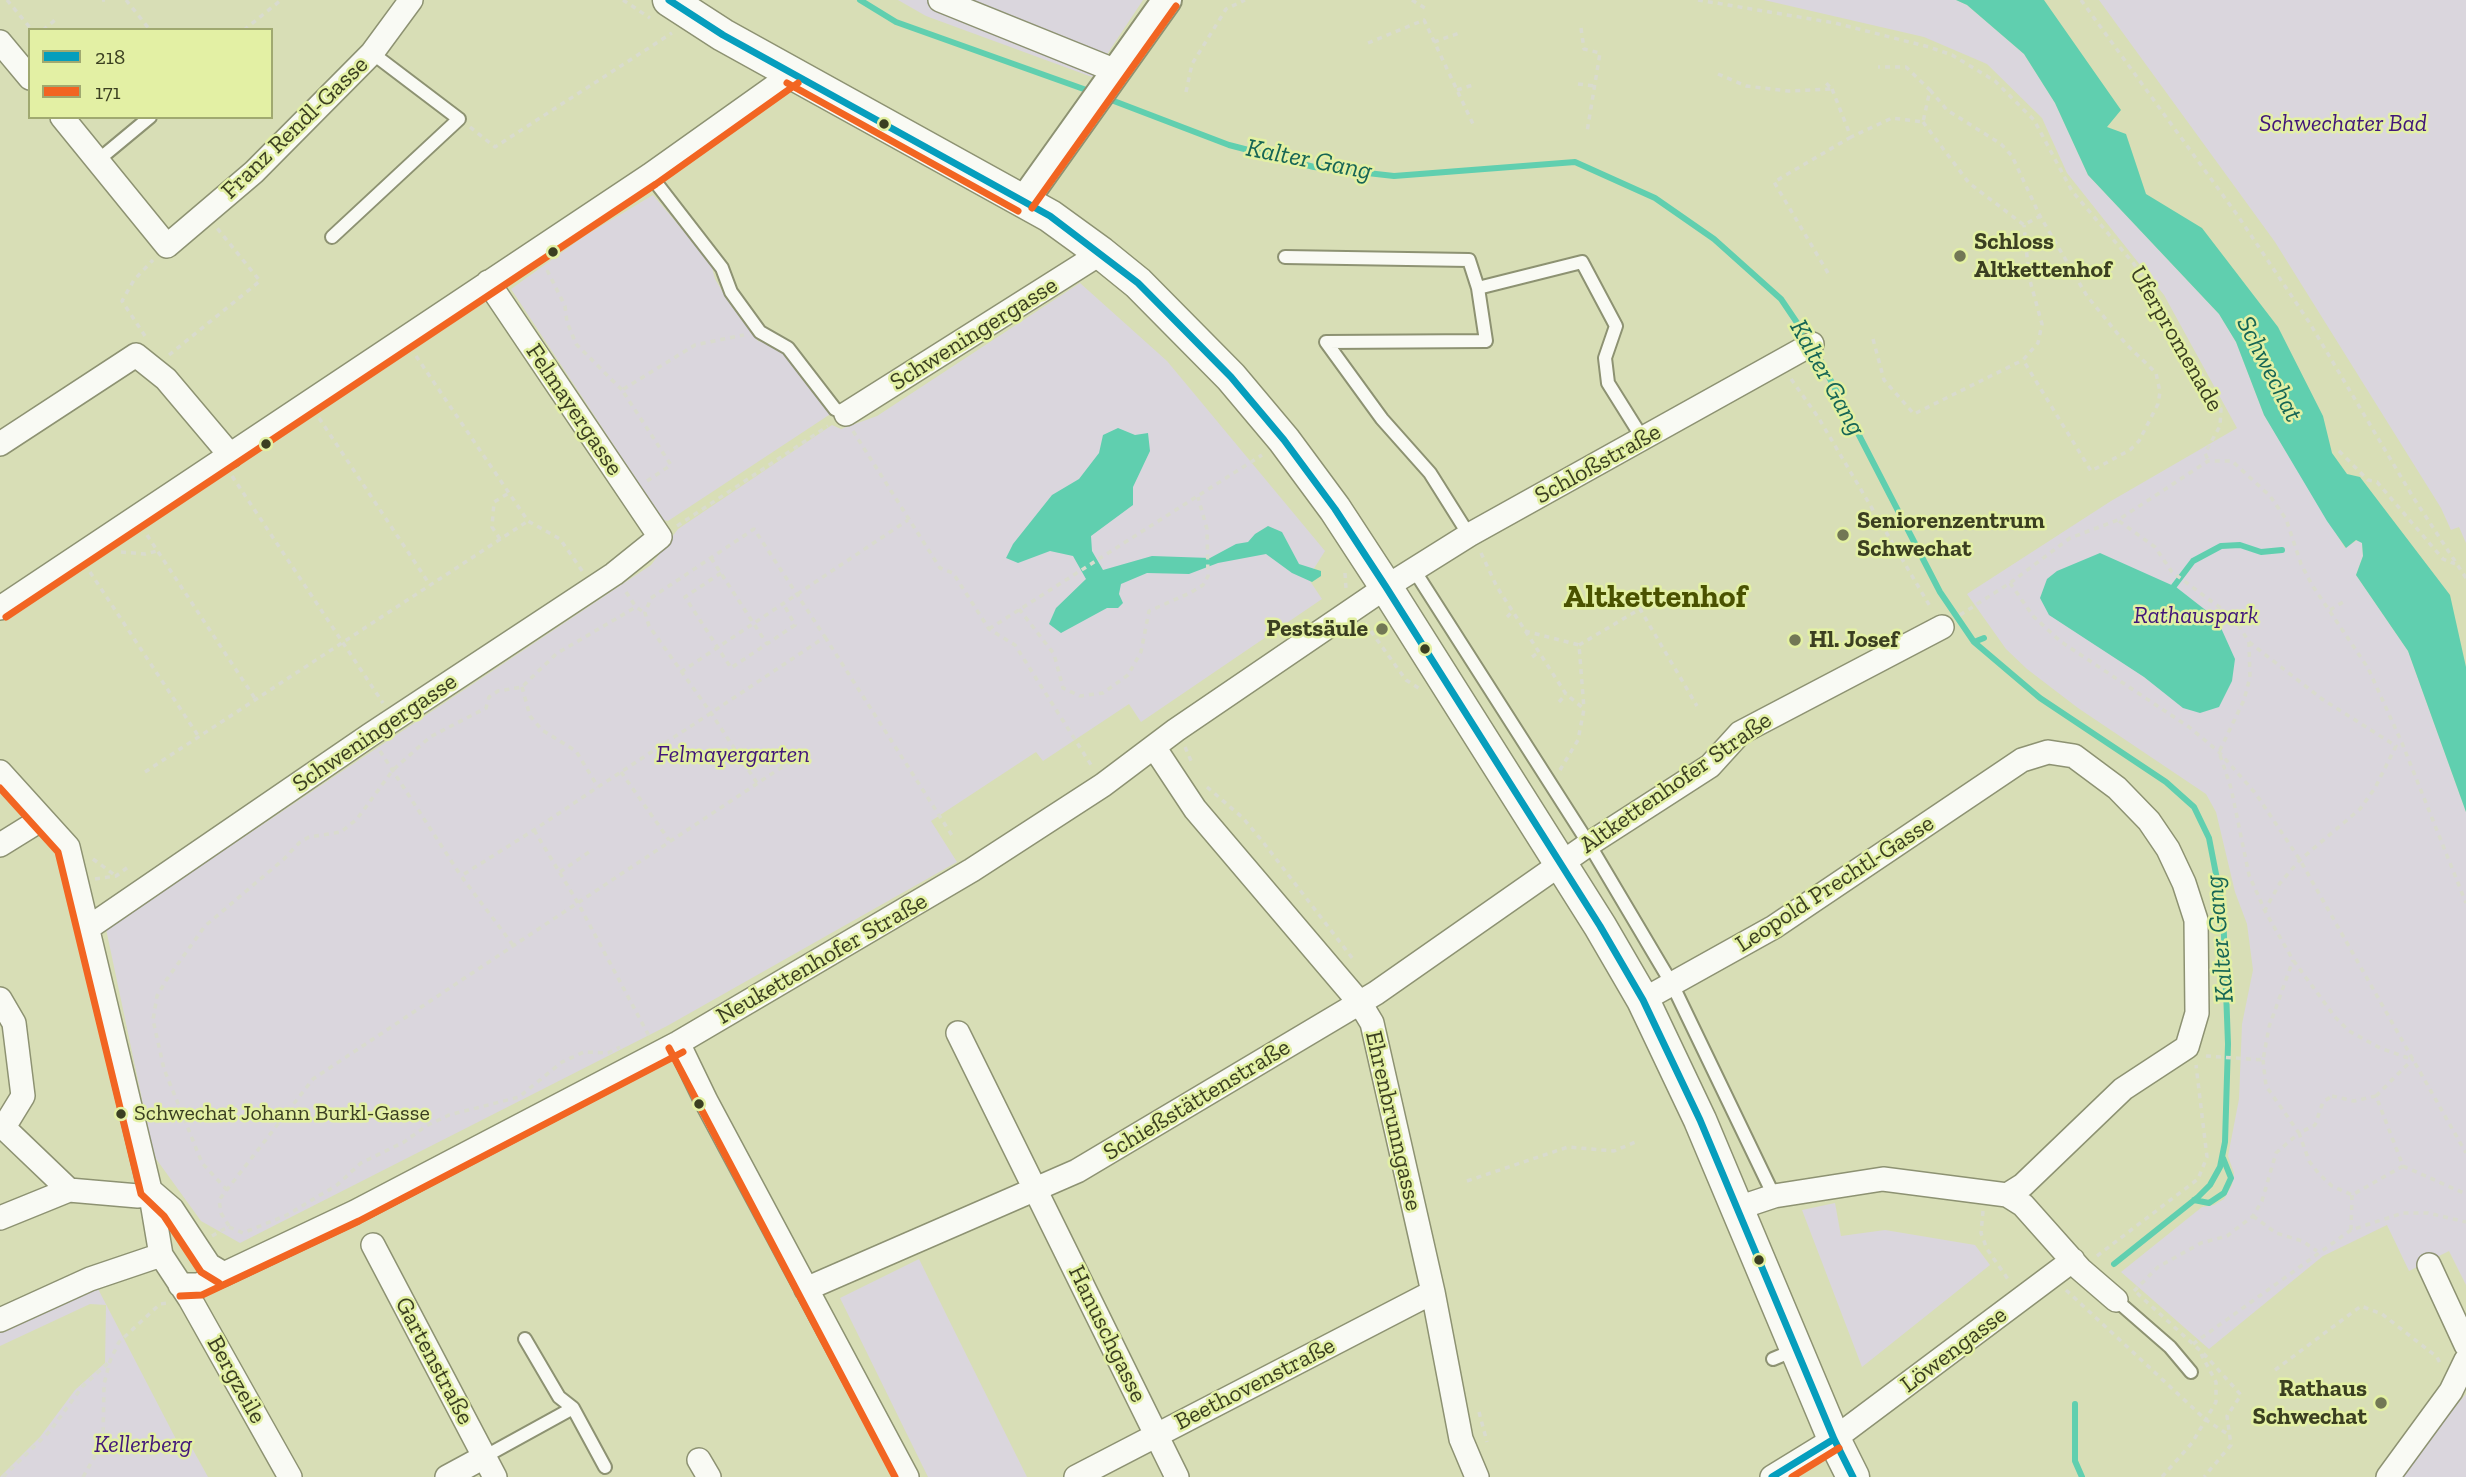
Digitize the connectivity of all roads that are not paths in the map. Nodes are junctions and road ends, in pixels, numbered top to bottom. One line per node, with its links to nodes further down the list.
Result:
1 (411, 0): 6 (street, Franz Rendl-Gasse)
2 (669, 0): 7 (main road)
3 (940, 0): 8 (street)
4 (1167, 0): 8 (street)
5 (0, 42): 9 (street)
6 (372, 53): 12 (street, Franz Rendl-Gasse); 15 (lane)
7 (792, 74): 13 (street); 14 (main road)
8 (1113, 75): 14 (street)
9 (28, 76)
10 (64, 119): 12 (street)
11 (148, 119): 12 (lane)
12 (97, 161)
13 (650, 175): 18 (street); 21 (lane)
14 (1023, 202): 16 (main road)
15 (332, 237)
16 (1101, 253): 21 (street, Schweningergasse); 28 (main road)
17 (1284, 257): 19 (lane)
18 (488, 282): 24 (street); 26 (street, Felmayergasse)
19 (1478, 288): 22 (lane); 25 (lane)
20 (1812, 344): 22 (street, Schloßstraße)
21 (846, 414)
22 (1643, 439): 25 (street, Schloßstraße)
23 (0, 444): 24 (street)
24 (229, 462): 29 (street)
25 (1469, 535): 27 (street, Schloßstraße)
26 (660, 537): 37 (street, Schweningergasse)
27 (1414, 570): 28 (street, Schloßstraße); 34 (lane)
28 (1386, 587): 31 (street, Neukettenhofer Straße); 36 (main road)
29 (0, 608)
30 (1942, 627): 34 (street, Altkettenhofer Straße)
31 (1154, 747): 41 (street, Ehrenbrunngasse); 43 (street, Neukettenhofer Straße)
32 (0, 772): 33 (street)
33 (41, 819): 35 (street); 37 (street)
34 (1589, 844): 36 (street, Altkettenhofer Straße); 38 (lane)
35 (0, 845)
36 (1562, 866): 40 (main road); 41 (street, Schießstättenstraße)
37 (88, 928): 46 (street)
38 (1671, 984): 40 (street, Leopold Prechtl-Gasse); 48 (street, Leopold Prechtl-Gasse); 49 (lane)
39 (0, 999): 44 (street)
40 (1643, 1000): 50 (main road)
41 (1360, 1003): 47 (street, Schießstättenstraße); 60 (street, Ehrenbrunngasse)
42 (958, 1033): 47 (street, Hanuschgasse)
43 (661, 1043): 56 (street, Neukettenhofer Straße); 57 (street)
44 (2, 1126): 45 (street)
45 (69, 1190): 46 (street); 51 (street)
46 (150, 1190): 53 (street); 56 (street)
47 (1038, 1190): 57 (street, Schießstättenstraße); 67 (street, Hanuschgasse)
48 (2007, 1195): 49 (street); 54 (street)
49 (1774, 1196): 50 (street)
50 (1738, 1208): 68 (main road)
51 (0, 1218)
52 (373, 1245): 69 (street, Gartenstraße)
53 (161, 1255): 59 (street); 61 (street)
54 (2073, 1260): 58 (street); 68 (street, Löwengasse)
55 (2429, 1265): 63 (street)
56 (225, 1275): 59 (street, Neukettenhofer Straße)
57 (806, 1289): 74 (street)
58 (2125, 1291): 65 (lane)
59 (185, 1292): 71 (street, Bergzeile)
60 (1433, 1292): 67 (street, Beethovenstraße); 77 (street, Ehrenbrunngasse)
61 (0, 1320)
62 (525, 1339): 66 (lane)
63 (2466, 1345)
64 (2466, 1360): 80 (street)
65 (2191, 1372)
66 (573, 1408): 69 (lane); 70 (lane)
67 (1156, 1435): 75 (street, Beethovenstraße); 76 (street, Hanuschgasse)
68 (1834, 1439): 78 (street, Löwengasse); 79 (main road)
69 (484, 1457): 72 (street); 73 (street, Gartenstraße)
70 (605, 1467)
71 (290, 1477)
72 (447, 1477)
73 (495, 1477)
74 (906, 1477)
75 (1076, 1477)
76 (1177, 1477)
77 (1477, 1477)
78 (1772, 1477)
79 (1853, 1477)
80 (2388, 1477)

